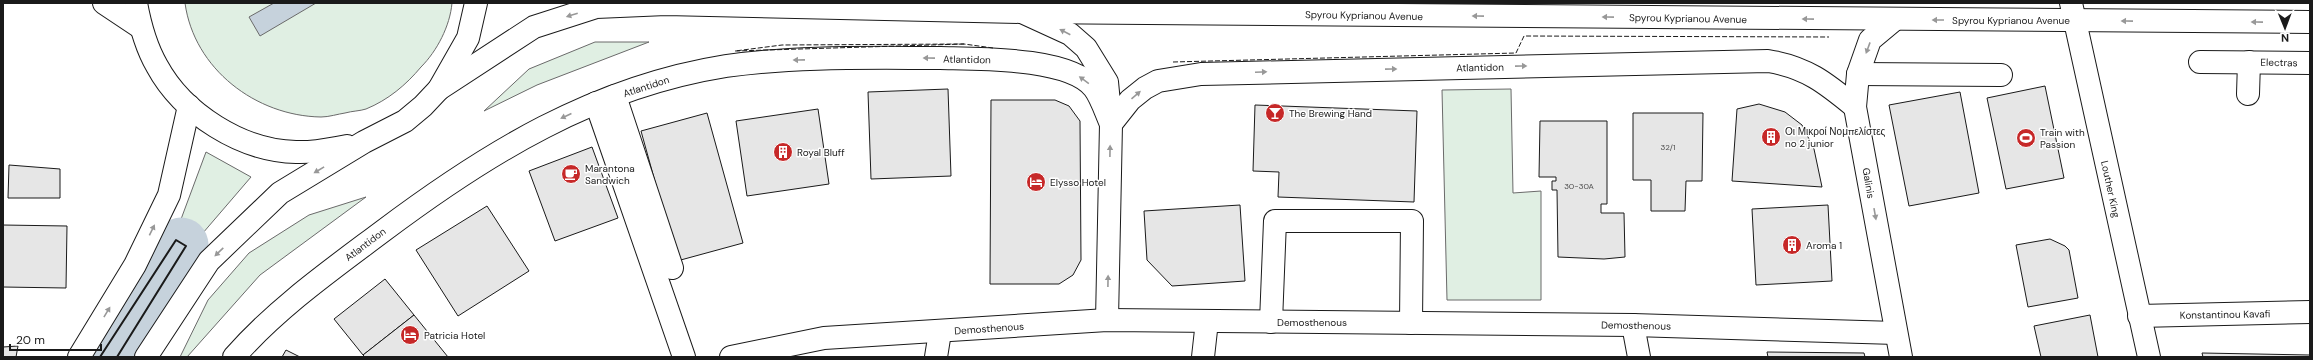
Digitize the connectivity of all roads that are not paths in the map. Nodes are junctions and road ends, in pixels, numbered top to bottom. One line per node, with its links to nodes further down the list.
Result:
1 (104, 3): 8 (street)
2 (136, 3): 8 (street)
3 (476, 3): 14 (street)
4 (1022, 12): 6 (street, Spyrou Kyprianou Avenue, one-way to 4); 14 (street, Spyrou Kyprianou Avenue, one-way to 14); 19 (street, Atlantidon, one-way to 4)
5 (2073, 12): 6 (street, Spyrou Kyprianou Avenue, one-way to 6); 7 (street, Spyrou Kyprianou Avenue, one-way to 5); 23 (street, Louther King)
6 (1894, 20): 12 (street, Galinis, one-way to 12)
7 (2310, 22)
8 (140, 27): 17 (street)
9 (2200, 62): 10 (street, Electras)
10 (2249, 62): 11 (street, Electras); 15 (street, Electras)
11 (2310, 63)
12 (1858, 74): 13 (street); 18 (street, Galinis)
13 (2001, 75)
14 (439, 89): 20 (street)
15 (2248, 94)
16 (605, 100): 19 (street, Atlantidon, one-way to 16); 21 (street); 33 (street, Atlantidon, one-way to 33); 34 (street)
17 (189, 106): 20 (street); 31 (street, one-way to 17)
18 (1855, 107): 19 (street, Atlantidon, one-way to 18); 30 (street, Galinis, one-way to 30)
19 (1110, 124): 24 (street, Atlantidon, one-way to 19)
20 (364, 142): 32 (street, one-way to 32)
21 (672, 268)
22 (2310, 312): 23 (street, Konstantinou Kavafi)
23 (2139, 316): 40 (street, Louther King)
24 (1107, 320): 25 (street, Demosthenous); 29 (street, Demosthenous)
25 (1207, 321): 26 (street, Demosthenous); 37 (street)
26 (1272, 322): 27 (street, Demosthenous); 27 (street)
27 (1412, 323): 28 (street, Demosthenous)
28 (1632, 325): 30 (street, Demosthenous); 38 (street)
29 (940, 332): 35 (street, Demosthenous); 36 (street)
30 (1896, 333): 39 (street, Galinis)
31 (79, 357)
32 (146, 357)
33 (234, 357)
34 (684, 357)
35 (731, 357)
36 (936, 357)
37 (1203, 357)
38 (1640, 357)
39 (1901, 357)
40 (2149, 357)

